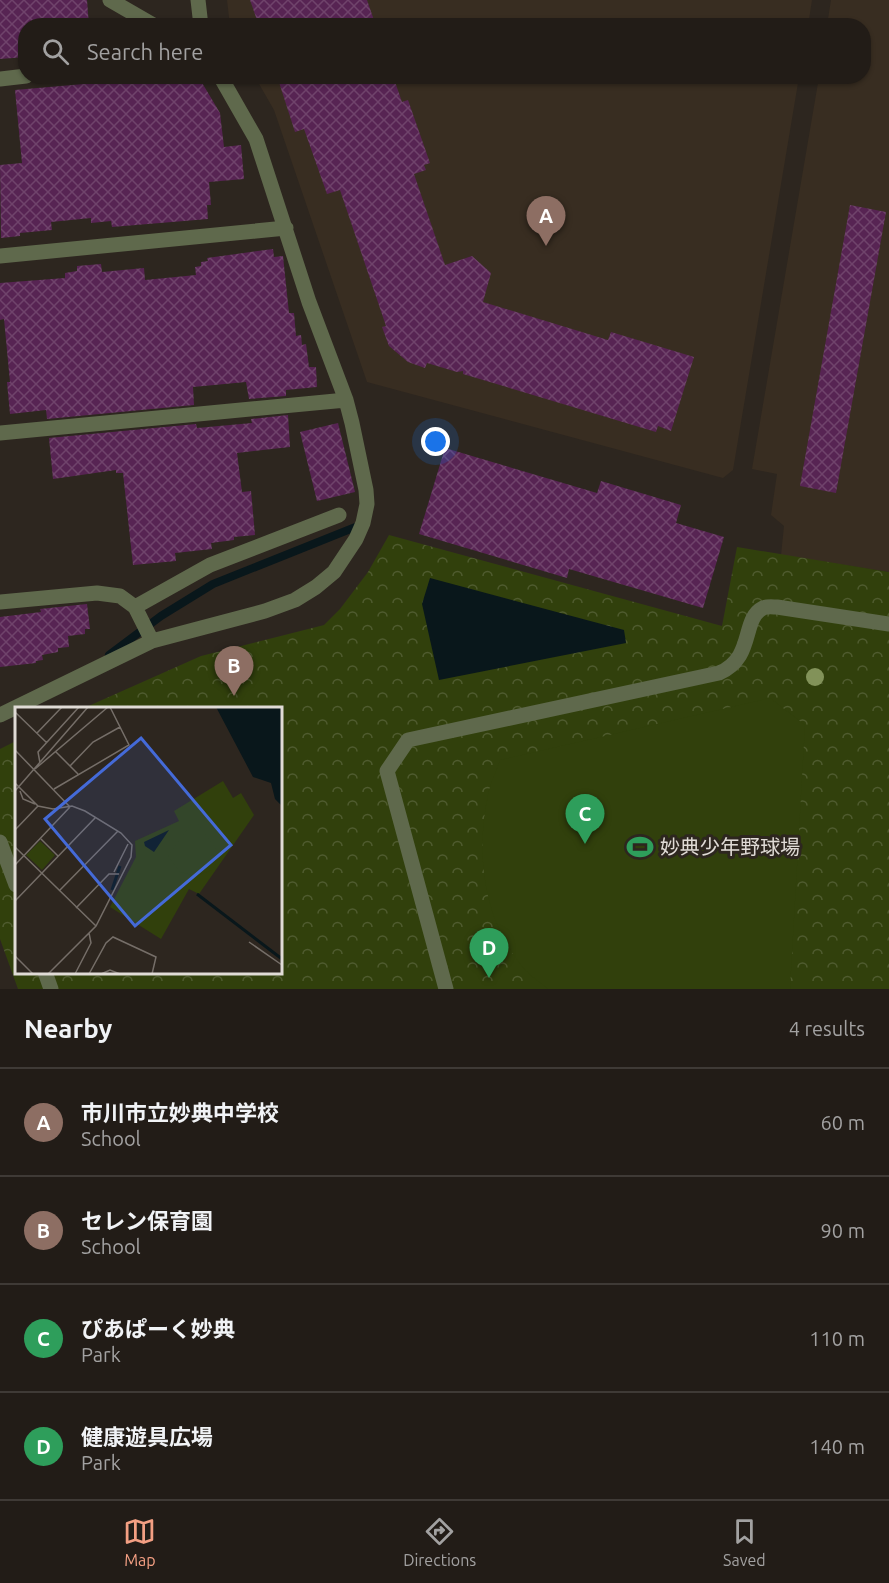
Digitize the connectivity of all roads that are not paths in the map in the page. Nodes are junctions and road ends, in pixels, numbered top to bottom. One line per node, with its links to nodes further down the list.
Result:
1 (110, 0): 3 (street)
2 (198, 0): 4 (street)
3 (141, 18)
4 (200, 18)
5 (18, 77): 6 (street)
6 (0, 79)
7 (225, 84): 8 (street)
8 (286, 228): 9 (street); 10 (street)
9 (0, 256)
10 (346, 400): 11 (street); 16 (street)
11 (0, 433)
12 (339, 515): 14 (street)
13 (0, 602): 14 (street)
14 (135, 607): 16 (street)
15 (889, 624): 24 (street)
16 (152, 641): 17 (street)
17 (16, 707)
18 (15, 708): 19 (street)
19 (0, 715)
20 (7, 847): 21 (street)
21 (15, 881)
22 (46, 974): 23 (street)
23 (51, 989)
24 (446, 989)

